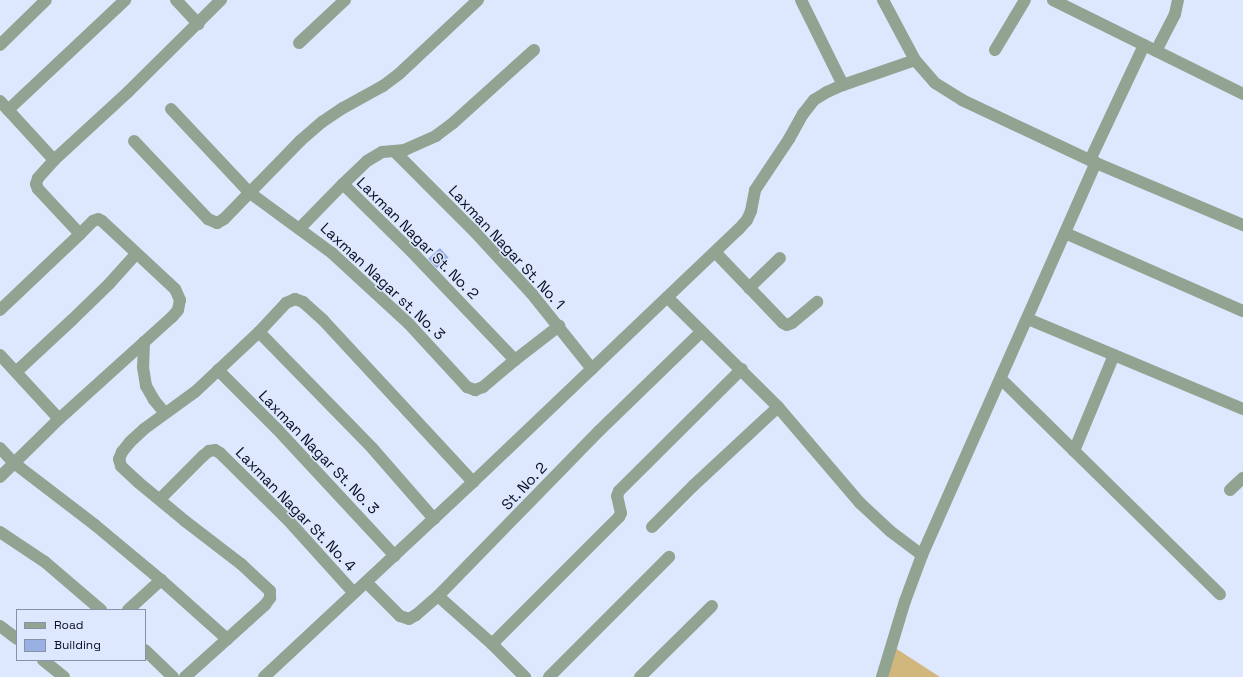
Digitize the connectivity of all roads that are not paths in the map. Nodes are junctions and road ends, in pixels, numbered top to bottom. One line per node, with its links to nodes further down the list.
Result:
1 (46, 0): 14 (street)
2 (125, 0): 22 (street)
3 (176, 0): 12 (street)
4 (221, 0): 12 (street)
5 (345, 0): 13 (street)
6 (478, 0): 29 (street)
7 (801, 0): 20 (street)
8 (883, 0): 19 (street)
9 (1025, 0): 17 (street)
10 (1053, 0): 15 (street)
11 (1178, 0): 18 (street)
12 (198, 24): 26 (street)
13 (299, 43)
14 (0, 45)
15 (1144, 45): 18 (street); 27 (street)
16 (534, 50): 25 (street, Laxman Nagar St. No. 2)
17 (995, 50)
18 (1156, 51): 21 (street)
19 (915, 60): 20 (street); 27 (street)
20 (843, 85): 34 (street)
21 (1243, 94)
22 (4, 106): 26 (street)
23 (171, 109): 29 (street, Laxman Nagar st. No. 3)
24 (134, 141): 29 (street)
25 (394, 151): 28 (street, Laxman Nagar St. No. 2); 43 (street, Laxman Nagar St. No. 1)
26 (54, 160): 33 (street)
27 (1093, 162): 30 (street); 32 (street)
28 (343, 184): 31 (street, Laxman Nagar st. No. 3); 49 (street, Laxman Nagar St. No. 2)
29 (250, 193): 31 (street, Laxman Nagar st. No. 3)
30 (1243, 225)
31 (300, 228): 49 (street, Laxman Nagar st. No. 3)
32 (1066, 233): 41 (street); 42 (street)
33 (80, 234): 35 (street); 40 (street)
34 (715, 252): 37 (street); 38 (street)
35 (136, 254): 46 (street); 53 (street)
36 (780, 258): 37 (street)
37 (749, 288): 39 (street)
38 (668, 298): 45 (street); 50 (street)
39 (817, 302)
40 (0, 310)
41 (1243, 311)
42 (1028, 319): 48 (street); 54 (street)
43 (559, 326): 49 (street); 50 (street, Laxman Nagar St. No. 1)
44 (259, 332): 52 (street); 64 (street); 67 (street)
45 (701, 332): 51 (street); 77 (street, St. No. 2)
46 (144, 342): 57 (street); 58 (street)
47 (0, 354): 53 (street)
48 (1114, 355): 56 (street); 60 (street)
49 (515, 360)
50 (592, 369): 64 (street)
51 (742, 369): 55 (street); 84 (street)
52 (218, 370): 57 (street); 71 (street, Laxman Nagar St. No. 3)
53 (16, 372): 58 (street)
54 (1001, 379): 60 (street); 70 (street)
55 (778, 407): 68 (street); 70 (street)
56 (1243, 409)
57 (165, 413): 66 (street)
58 (59, 419): 61 (street)
59 (0, 448): 61 (street)
60 (1074, 451): 76 (street)
61 (14, 463): 62 (street); 73 (street)
62 (0, 477)
63 (1243, 478): 65 (street)
64 (473, 482): 67 (street)
65 (1230, 490)
66 (160, 499): 75 (street, Laxman Nagar St. No. 4); 83 (street)
67 (434, 519): 71 (street)
68 (652, 527)
69 (0, 532): 79 (street)
70 (922, 555): 94 (street)
71 (395, 556): 74 (street)
72 (668, 557): 92 (street)
73 (161, 580): 80 (street); 83 (street)
74 (366, 582): 75 (street); 77 (street, St. No. 2)
75 (354, 593): 90 (street)
76 (1220, 594)
77 (438, 596): 84 (street)
78 (712, 606): 93 (street)
79 (101, 609)
80 (129, 609)
81 (0, 626): 82 (street)
82 (16, 638)
83 (226, 639): 89 (street)
84 (492, 644): 91 (street)
85 (146, 651): 88 (street)
86 (44, 661): 87 (street)
87 (64, 677)
88 (172, 677)
89 (185, 677)
90 (264, 677)
91 (525, 677)
92 (549, 677)
93 (640, 677)
94 (882, 677)

